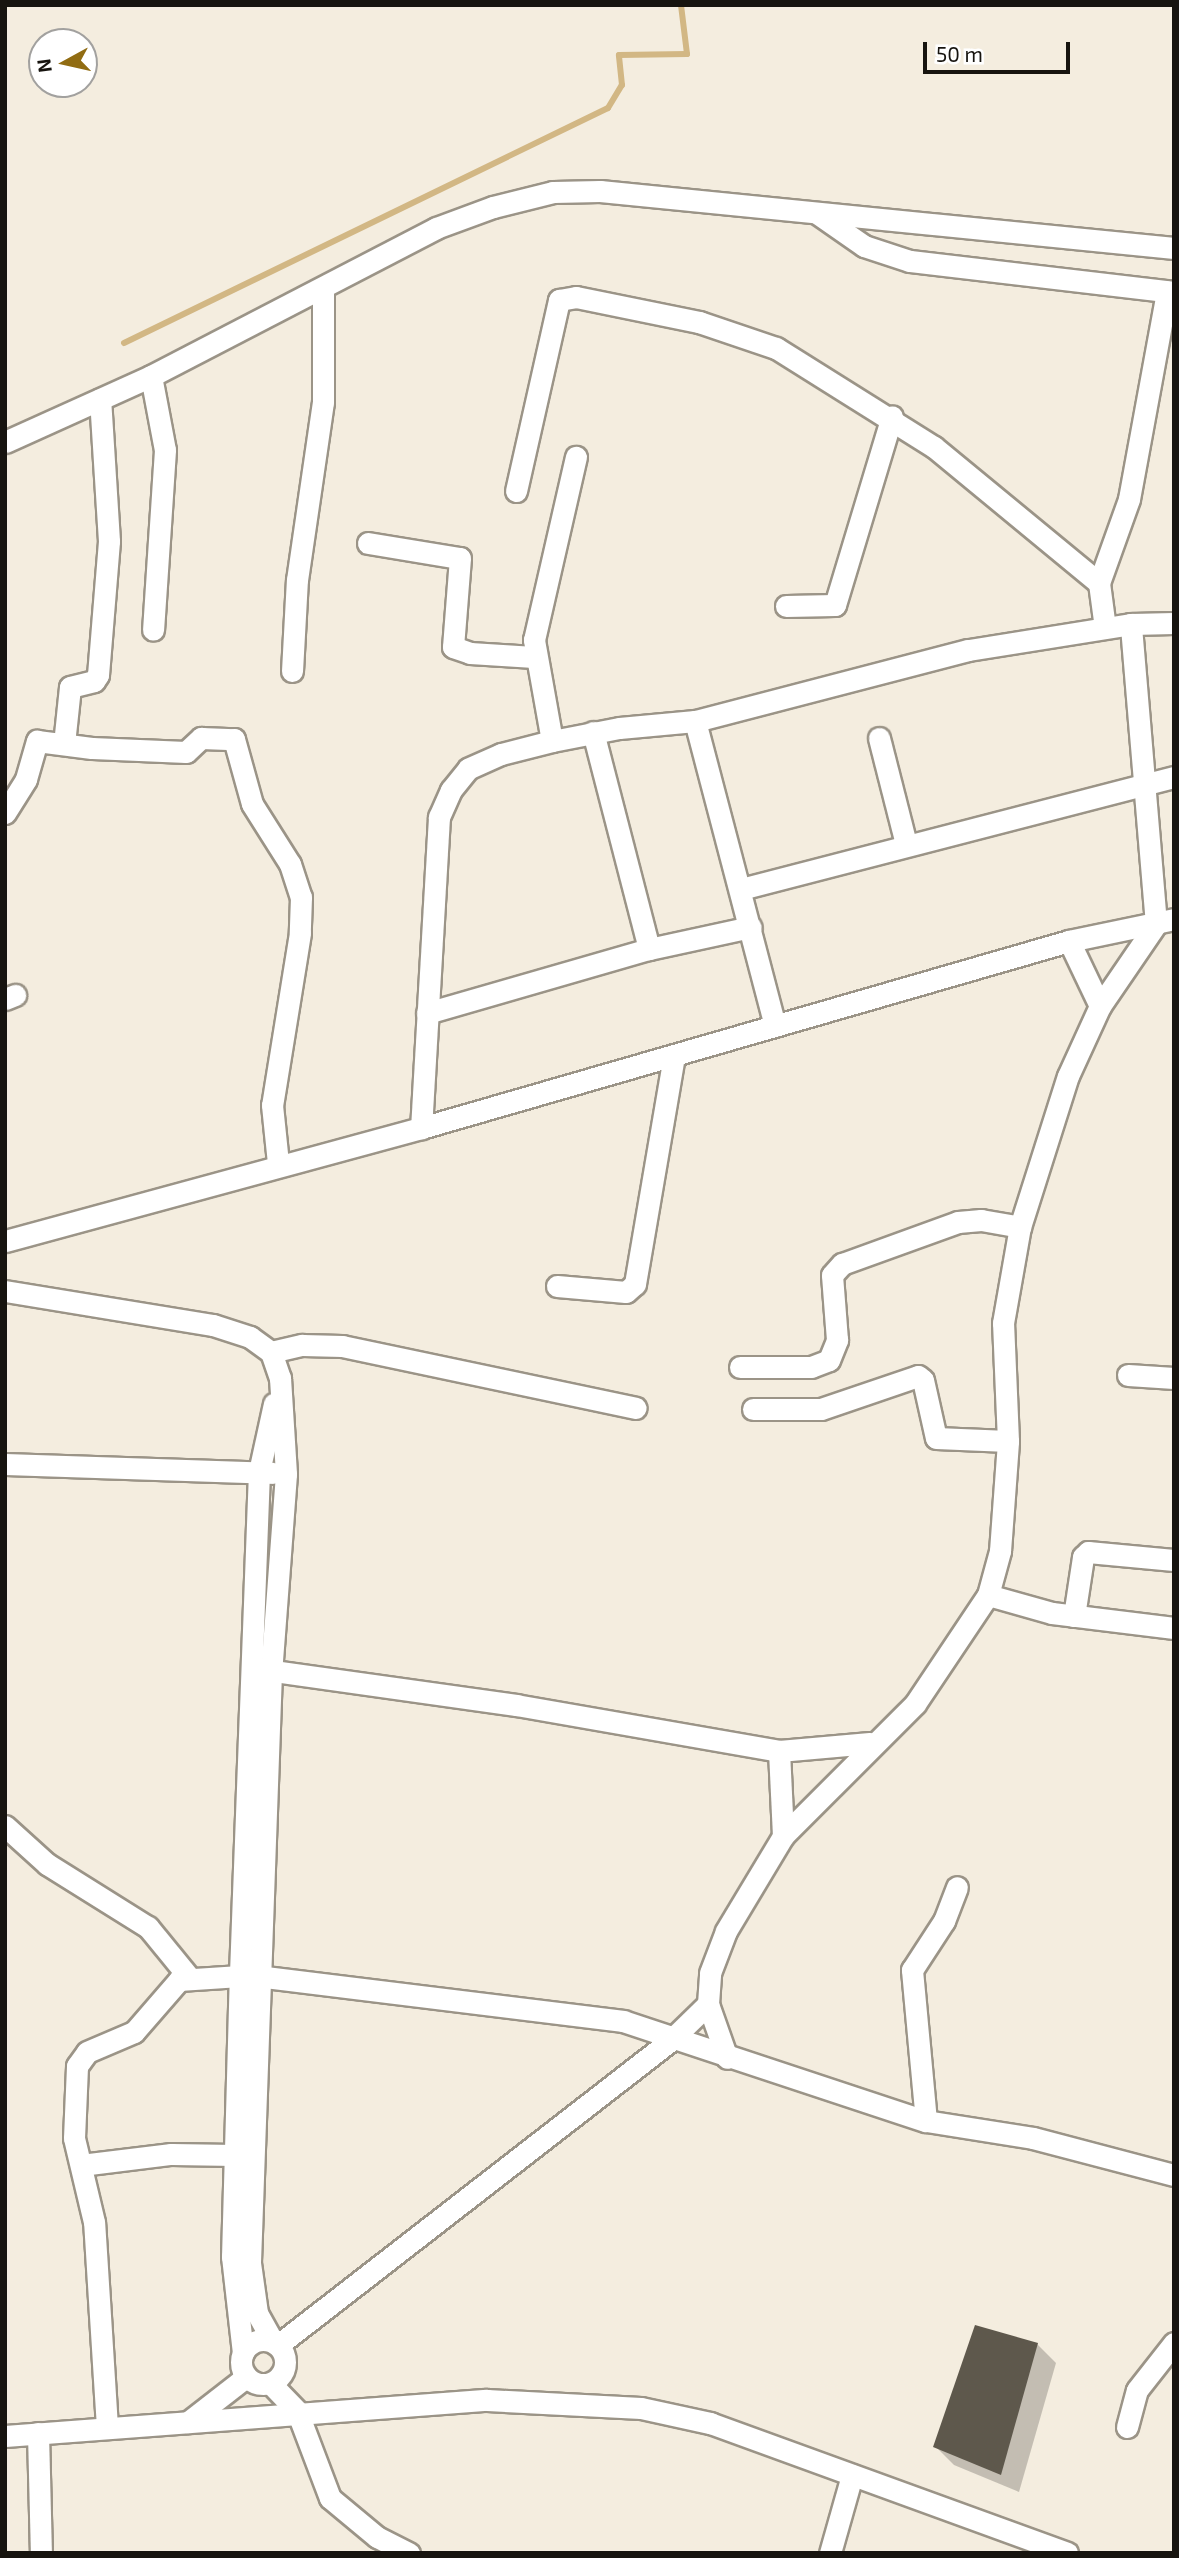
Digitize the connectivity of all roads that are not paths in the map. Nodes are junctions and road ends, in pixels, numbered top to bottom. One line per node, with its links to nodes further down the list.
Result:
1 (817, 213): 2 (street); 3 (street); 4 (street)
2 (1174, 248)
3 (323, 290): 5 (street); 19 (street)
4 (1170, 291): 12 (street)
5 (151, 376): 6 (street); 17 (street)
6 (100, 399): 8 (street); 24 (street)
7 (892, 416): 10 (street); 12 (street); 13 (street)
8 (5, 442)
9 (576, 457): 18 (street)
10 (516, 491)
11 (368, 544): 18 (street)
12 (1099, 583): 16 (street)
13 (786, 606)
14 (1174, 623): 15 (street)
15 (1131, 624): 16 (street); 26 (street)
16 (1105, 628): 20 (street)
17 (153, 630)
18 (534, 657): 23 (street)
19 (292, 671)
20 (695, 721): 21 (street); 29 (street)
21 (593, 732): 23 (street); 33 (street)
22 (879, 738): 28 (street)
23 (552, 741): 35 (street)
24 (64, 744): 27 (street); 39 (street)
25 (1174, 777): 26 (street)
26 (1143, 783): 28 (street); 30 (street)
27 (5, 813)
28 (906, 844): 29 (street)
29 (741, 889): 31 (street)
30 (1165, 922): 32 (street); 34 (street)
31 (751, 927): 33 (street); 36 (street)
32 (1069, 941): 34 (street); 36 (street)
33 (649, 949): 35 (street)
34 (1100, 1006): 40 (street)
35 (427, 1013): 38 (street)
36 (775, 1026): 37 (street)
37 (674, 1055): 38 (street); 42 (street)
38 (421, 1128): 39 (street)
39 (278, 1163): 41 (street)
40 (1020, 1227): 45 (street); 51 (street)
41 (5, 1241)
42 (557, 1286)
43 (5, 1291): 44 (street)
44 (271, 1352): 47 (street); 49 (street)
45 (740, 1367)
46 (1128, 1375): 48 (street)
47 (280, 1378): 53 (street); 54 (street)
48 (1174, 1378)
49 (636, 1408)
50 (753, 1409): 51 (street)
51 (1008, 1441): 56 (street)
52 (5, 1464): 53 (street)
53 (259, 1472): 54 (street); 59 (street)
54 (285, 1474): 59 (street)
55 (1174, 1560): 57 (street)
56 (988, 1595): 57 (street); 60 (street)
57 (1074, 1616): 58 (street)
58 (1174, 1628)
59 (262, 1670): 61 (street); 65 (street)
60 (870, 1744): 61 (street); 63 (street)
61 (779, 1751): 63 (street)
62 (5, 1826): 66 (street)
63 (783, 1836): 67 (street)
64 (957, 1887): 70 (street)
65 (247, 1975): 66 (street); 68 (street); 71 (street); 75 (street)
66 (188, 1976): 72 (street)
67 (708, 2004): 68 (street); 69 (street)
68 (671, 2040): 69 (street); 75 (street)
69 (727, 2059): 70 (street)
70 (926, 2121): 73 (street)
71 (235, 2155): 72 (street); 76 (street)
72 (81, 2165): 81 (street)
73 (1174, 2175)
74 (1174, 2343): 82 (street)
75 (275, 2344): 76 (street); 78 (street)
76 (243, 2353): 77 (street)
77 (246, 2377): 78 (street); 80 (street)
78 (271, 2384): 79 (street)
79 (297, 2412): 80 (street); 85 (street); 87 (street)
80 (188, 2422): 81 (street)
81 (107, 2427): 83 (street)
82 (1127, 2427)
83 (37, 2433): 84 (street); 86 (street)
84 (5, 2436)
85 (852, 2475): 88 (street); 89 (street)
86 (41, 2553)
87 (409, 2553)
88 (830, 2553)
89 (1067, 2553)

